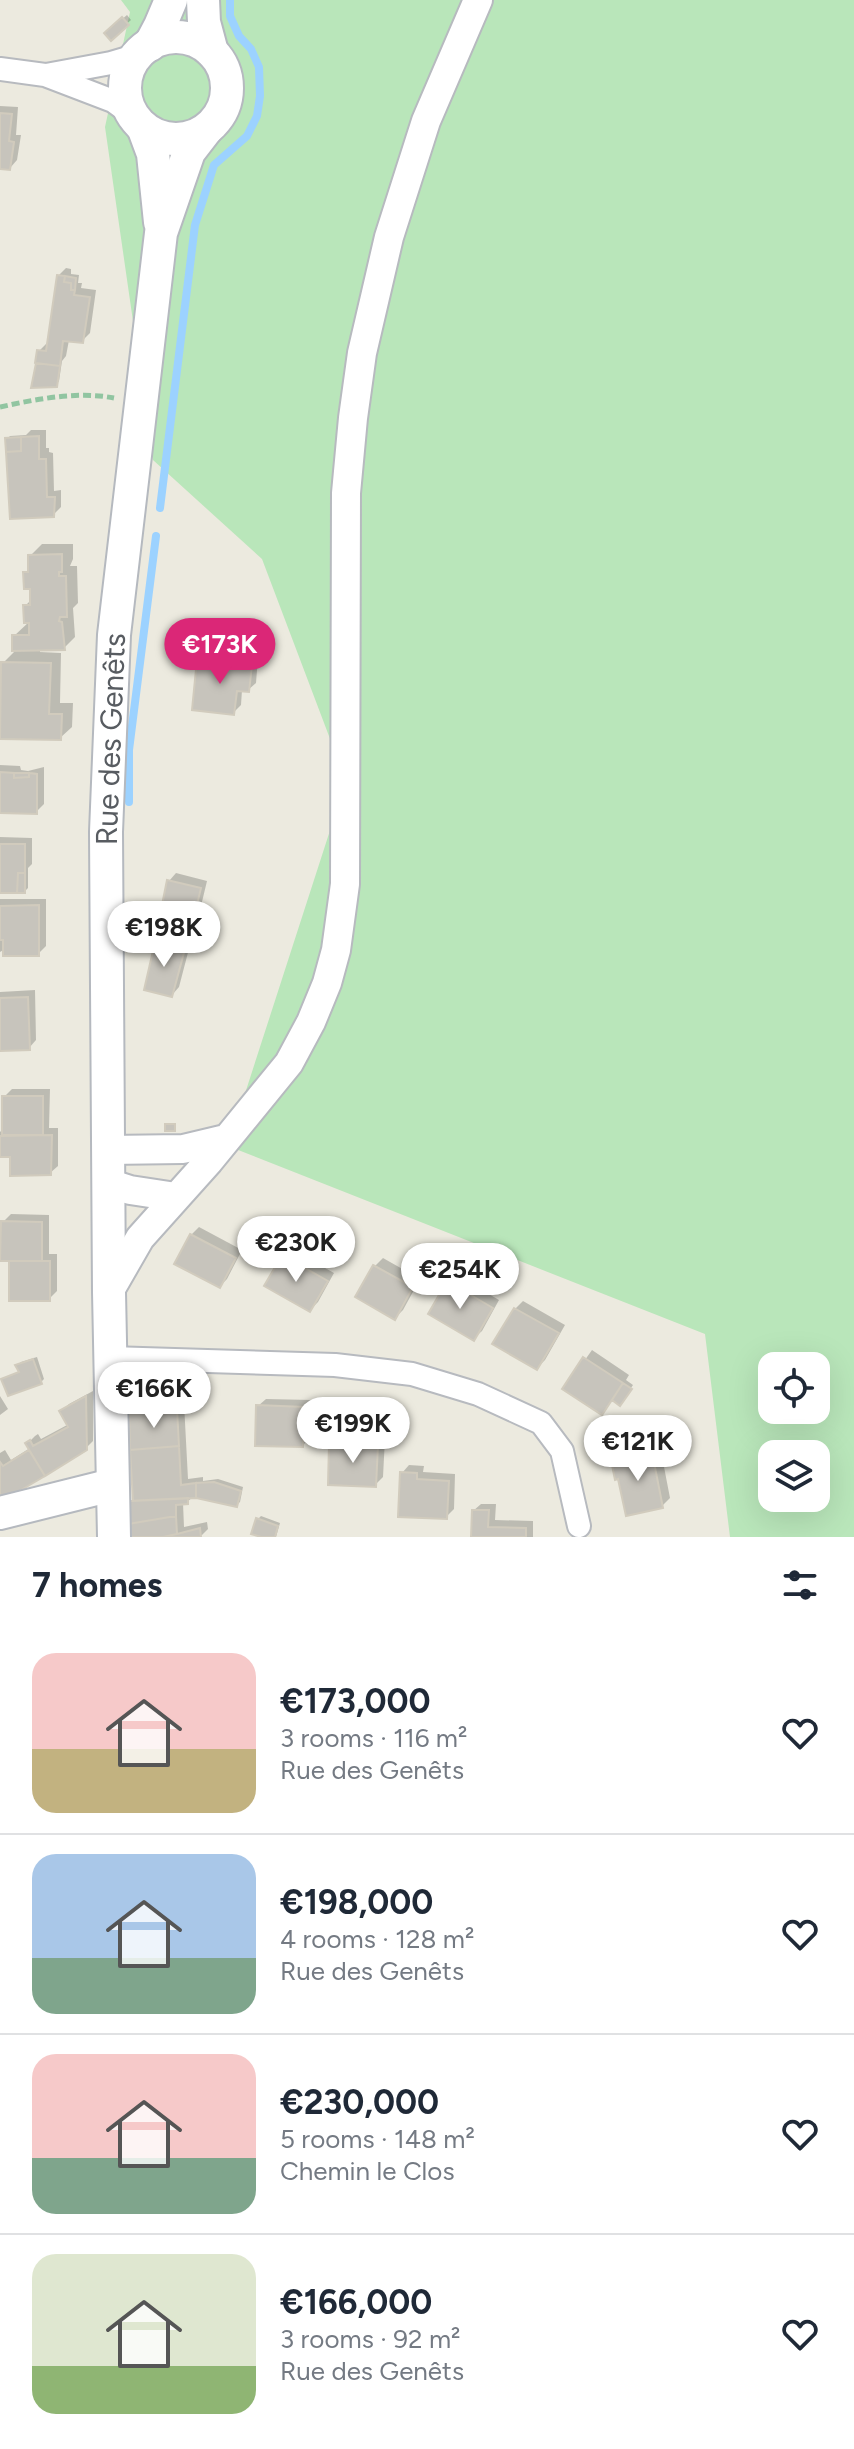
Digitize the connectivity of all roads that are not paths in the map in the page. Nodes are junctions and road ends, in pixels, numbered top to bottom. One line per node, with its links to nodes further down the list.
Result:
1 (171, 0): 4 (main road)
2 (203, 0): 5 (main road)
3 (478, 0): 11 (street)
4 (144, 50): 5 (main road); 7 (street); 8 (main road)
5 (212, 52): 9 (main road)
6 (0, 69): 7 (street)
7 (45, 75): 8 (street)
8 (138, 121): 9 (main road); 10 (main road, Rue des Genêts)
9 (206, 130): 10 (main road, Rue des Genêts)
10 (161, 233): 12 (main road, Rue des Genêts)
11 (225, 1139): 12 (street); 14 (street)
12 (108, 1150): 13 (main road, Rue des Genêts)
13 (108, 1183): 14 (street); 15 (main road, Rue des Genêts)
14 (176, 1197): 15 (street)
15 (109, 1292): 16 (main road, Rue des Genêts)
16 (110, 1358): 17 (main road, Rue des Genêts); 19 (street)
17 (112, 1485): 18 (main road); 20 (main road, Rue des Genêts)
18 (0, 1513)
19 (579, 1526)
20 (114, 1537)

